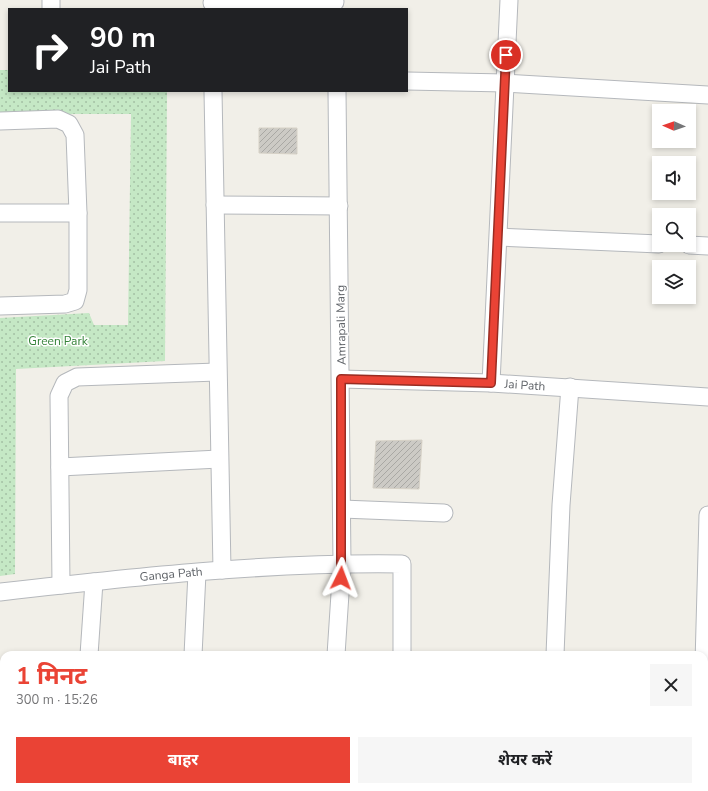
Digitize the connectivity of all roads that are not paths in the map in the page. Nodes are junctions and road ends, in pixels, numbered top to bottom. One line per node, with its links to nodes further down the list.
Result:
1 (509, 0): 5 (street)
2 (212, 4): 3 (street)
3 (335, 4)
4 (408, 81): 5 (street)
5 (505, 83): 8 (street); 14 (street)
6 (213, 92): 10 (street)
7 (337, 92): 11 (street, Amrapali Marg)
8 (708, 95)
9 (0, 121): 12 (street)
10 (216, 205): 11 (street); 19 (street)
11 (339, 206): 20 (street, Amrapali Marg)
12 (78, 213): 13 (street); 18 (street)
13 (0, 214)
14 (499, 237): 15 (street); 21 (street)
15 (652, 244)
16 (696, 245): 17 (street)
17 (708, 246)
18 (0, 306)
19 (217, 372): 24 (street); 25 (street)
20 (341, 379): 21 (street, Jai Path); 26 (street, Amrapali Marg)
21 (491, 383): 22 (street, Jai Path)
22 (570, 387): 23 (street, Jai Path); 41 (street)
23 (708, 397)
24 (219, 458): 25 (street); 31 (street)
25 (60, 467): 34 (street)
26 (342, 509): 27 (street); 30 (street, Amrapali Marg)
27 (444, 513)
28 (708, 515): 29 (street)
29 (707, 534): 36 (street)
30 (342, 563): 31 (street, Ganga Path); 39 (street, Amrapali Marg); 40 (street, Ganga Path)
31 (222, 570): 32 (street, Ganga Path)
32 (197, 573): 33 (street, Ganga Path); 38 (street)
33 (94, 582): 34 (street, Ganga Path); 37 (street)
34 (61, 585): 35 (street, Ganga Path)
35 (0, 592)
36 (707, 642)
37 (89, 651)
38 (193, 651)
39 (336, 651)
40 (402, 651)
41 (555, 651)

